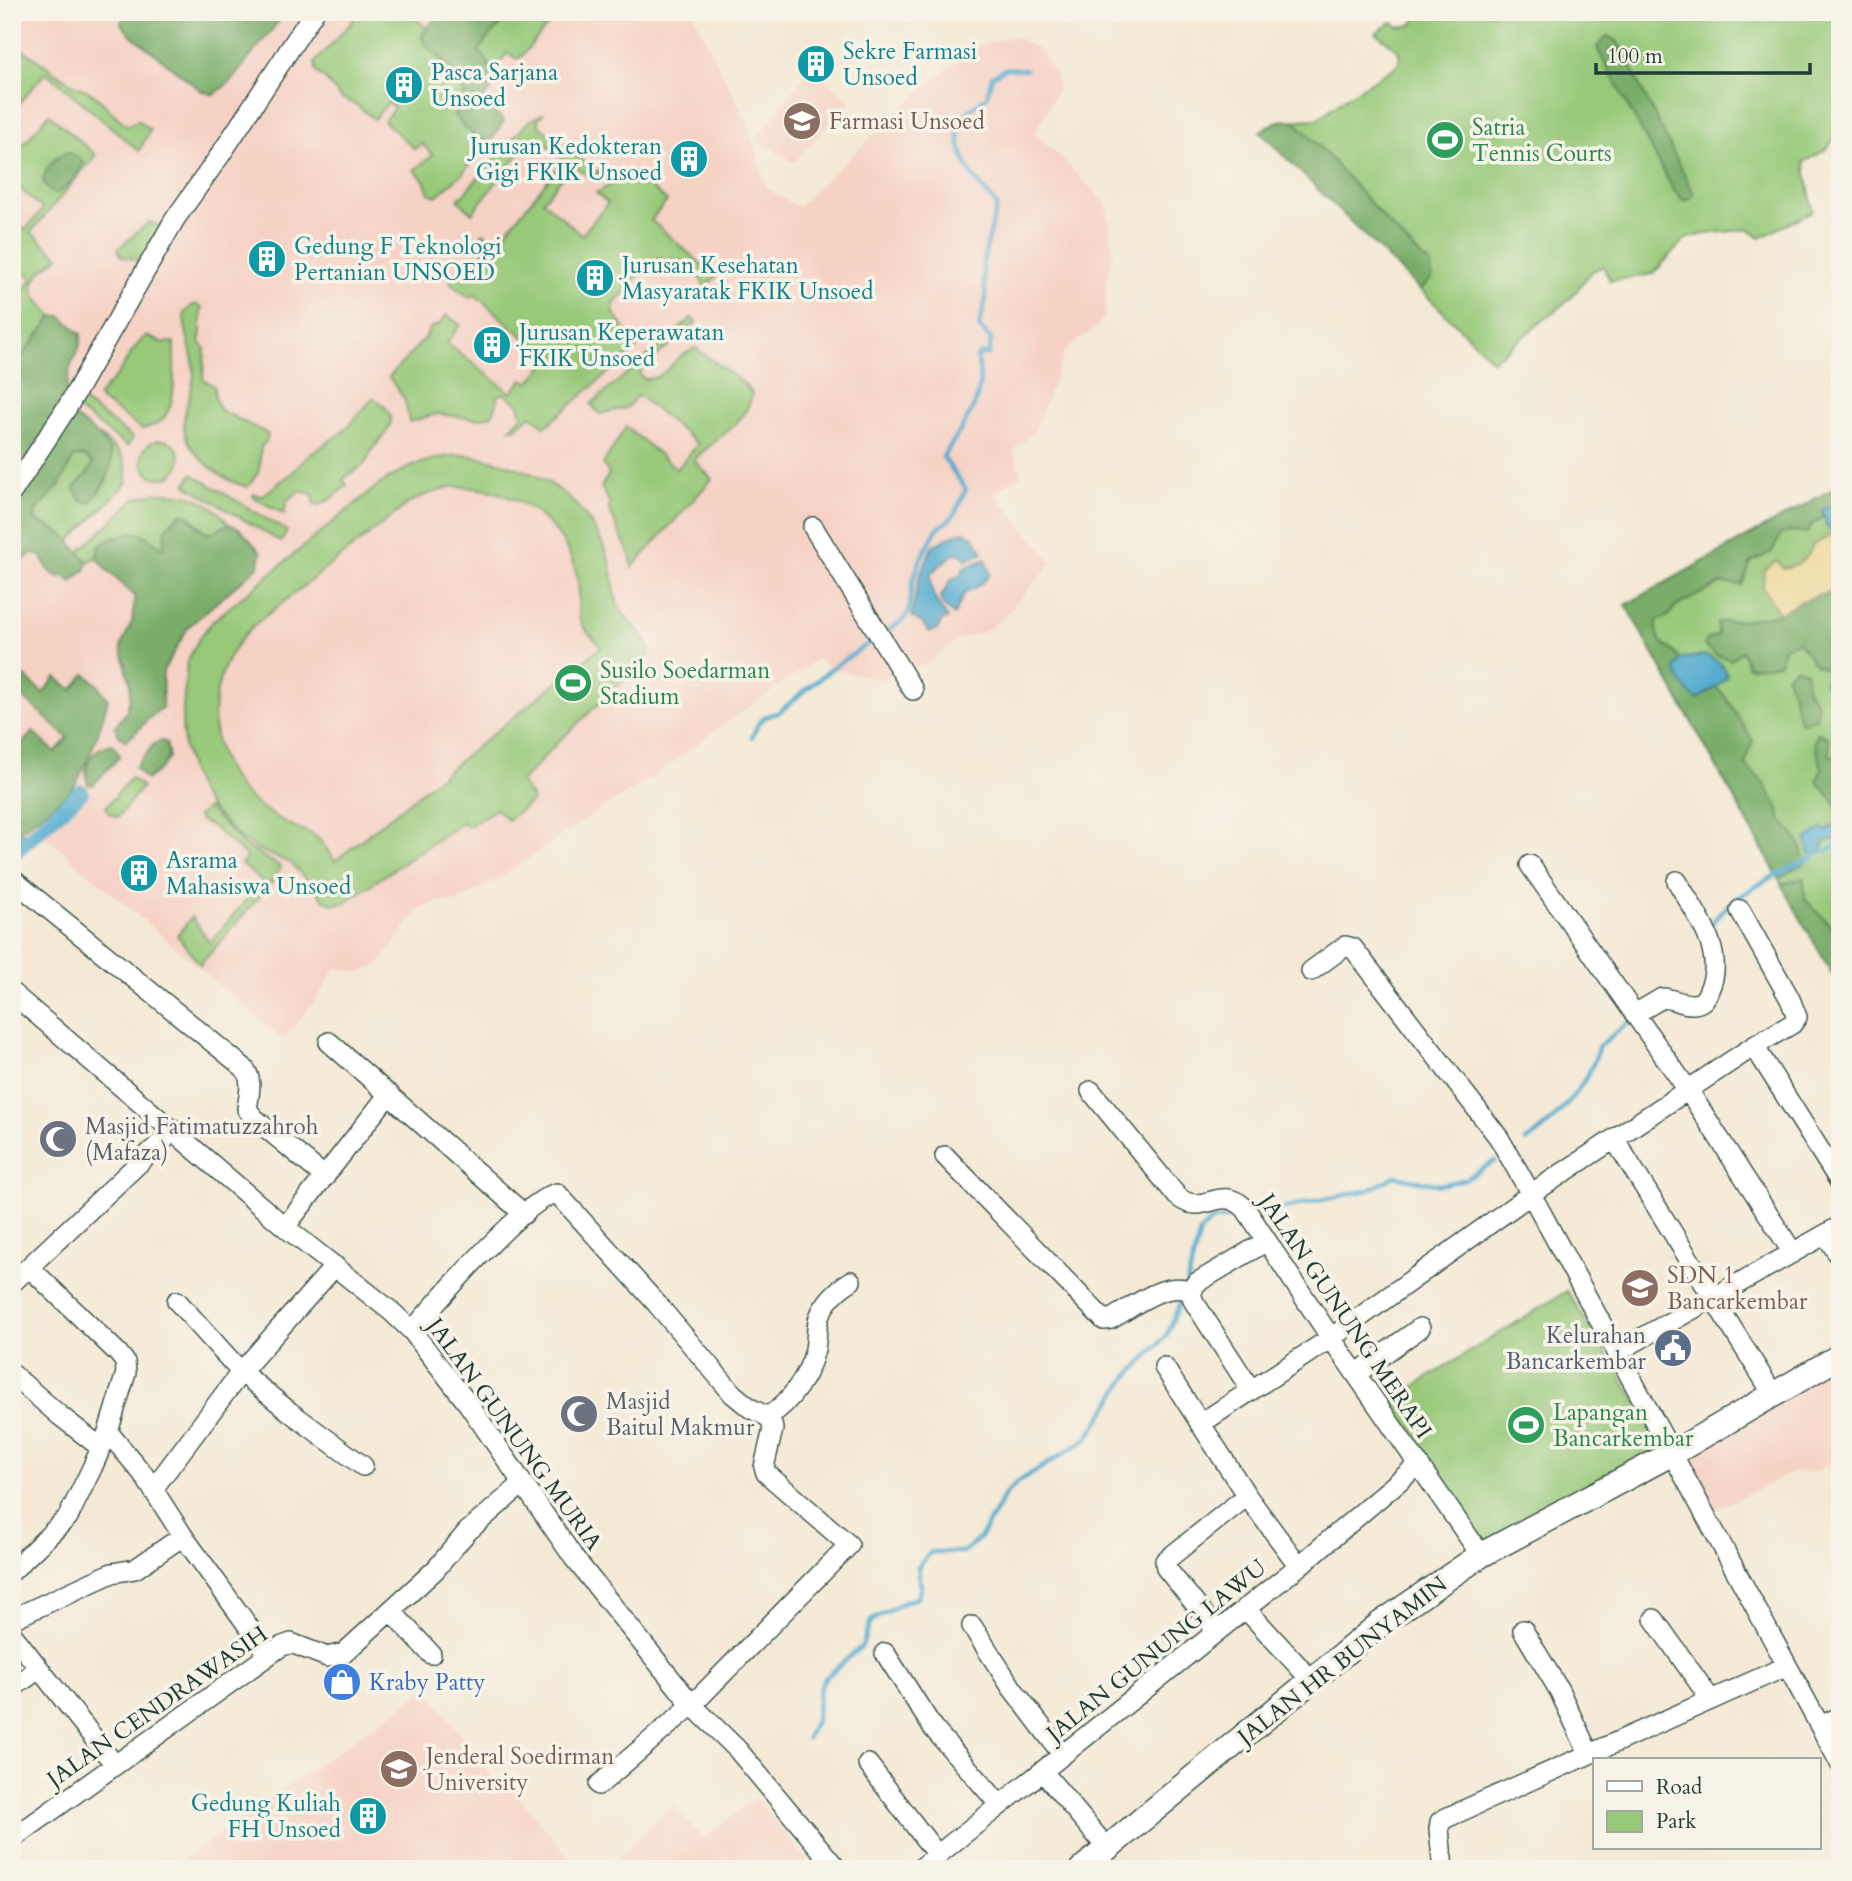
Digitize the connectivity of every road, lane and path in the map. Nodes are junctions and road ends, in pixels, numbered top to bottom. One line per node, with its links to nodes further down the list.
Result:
1 (314, 12): 2 (street)
2 (12, 492)
3 (813, 527): 4 (street)
4 (913, 690)
5 (1530, 865): 11 (street)
6 (12, 879): 20 (street)
7 (1677, 881): 11 (street)
8 (1740, 909): 13 (street)
9 (1311, 971): 22 (street)
10 (12, 993): 17 (street, JALAN GUNUNG MURIA)
11 (1634, 1014): 14 (street)
12 (329, 1042): 16 (street)
13 (1754, 1046): 14 (street); 21 (street)
14 (1688, 1090): 18 (street); 27 (street)
15 (1091, 1091): 26 (street, JALAN GUNUNG MERAPI)
16 (389, 1094): 20 (street); 23 (street)
17 (174, 1129): 24 (street, JALAN GUNUNG MURIA); 30 (street)
18 (1615, 1140): 22 (street); 34 (street)
19 (944, 1156): 33 (street)
20 (325, 1177): 24 (street)
21 (1840, 1182)
22 (1531, 1194): 38 (street); 39 (street)
23 (524, 1214): 37 (street); 47 (street)
24 (285, 1227): 29 (street, JALAN GUNUNG MURIA)
25 (1833, 1230): 27 (street); 28 (street)
26 (1267, 1241): 33 (street); 38 (street, JALAN GUNUNG MERAPI)
27 (1793, 1253): 34 (street)
28 (1840, 1258)
29 (335, 1266): 37 (street, JALAN GUNUNG MURIA); 42 (street)
30 (29, 1267): 32 (street); 49 (street)
31 (851, 1280): 47 (street)
32 (12, 1283)
33 (1187, 1289): 45 (street)
34 (1714, 1298): 39 (street); 46 (street)
35 (177, 1301): 42 (street)
36 (1420, 1328): 44 (street)
37 (411, 1331): 53 (street, JALAN GUNUNG MURIA)
38 (1331, 1338): 44 (street, JALAN GUNUNG MERAPI); 45 (street)
39 (1617, 1352): 50 (street)
40 (1840, 1356): 46 (main road, JALAN HR BUNYAMIN)
41 (1164, 1367): 48 (street)
42 (241, 1372): 52 (street); 54 (street)
43 (12, 1374): 49 (street)
44 (1356, 1374): 51 (street, JALAN GUNUNG MERAPI)
45 (1251, 1390): 48 (street)
46 (1773, 1394): 50 (main road, JALAN HR BUNYAMIN)
47 (769, 1415): 76 (street)
48 (1200, 1424): 55 (street)
49 (104, 1439): 54 (street); 59 (street)
50 (1672, 1453): 57 (main road, JALAN HR BUNYAMIN); 71 (street)
51 (1419, 1464): 57 (street, JALAN GUNUNG MERAPI); 58 (street, JALAN GUNUNG LAWU)
52 (363, 1466)
53 (521, 1485): 61 (street, JALAN CENDRAWASIH); 76 (street, JALAN GUNUNG MURIA)
54 (153, 1489): 56 (street)
55 (1247, 1496): 58 (street); 66 (street)
56 (183, 1536): 62 (street); 70 (street)
57 (1481, 1555): 73 (main road, JALAN HR BUNYAMIN)
58 (1299, 1566): 60 (street, JALAN GUNUNG LAWU)
59 (12, 1571)
60 (1245, 1608): 66 (street, JALAN GUNUNG LAWU); 73 (street)
61 (391, 1611): 69 (street); 70 (street, JALAN CENDRAWASIH)
62 (12, 1619)
63 (1654, 1619): 75 (street)
64 (972, 1626): 80 (street)
65 (1523, 1630): 79 (street)
66 (1217, 1631): 80 (street, JALAN GUNUNG LAWU)
67 (12, 1634): 72 (street)
68 (885, 1653): 86 (street)
69 (431, 1654)
70 (269, 1655): 83 (street, JALAN CENDRAWASIH)
71 (1787, 1666): 75 (street); 78 (street)
72 (39, 1670): 74 (street); 83 (street)
73 (1312, 1681): 88 (main road, JALAN HR BUNYAMIN)
74 (12, 1688)
75 (1711, 1700): 79 (street)
76 (692, 1705): 85 (street); 90 (street, JALAN GUNUNG MURIA)
77 (1840, 1717): 78 (street)
78 (1820, 1727): 81 (street)
79 (1589, 1754): 93 (street)
80 (1063, 1755): 84 (street, JALAN GUNUNG LAWU)
81 (1840, 1763)
82 (868, 1764): 89 (street)
83 (116, 1765): 87 (street, JALAN CENDRAWASIH)
84 (1043, 1772): 86 (street, JALAN GUNUNG LAWU); 88 (street)
85 (599, 1785)
86 (1000, 1805): 89 (street, JALAN GUNUNG LAWU)
87 (12, 1839)
88 (1107, 1848): 92 (main road, JALAN HR BUNYAMIN)
89 (938, 1856): 91 (street, JALAN GUNUNG LAWU)
90 (837, 1869)
91 (919, 1869)
92 (1082, 1869)
93 (1443, 1869)

